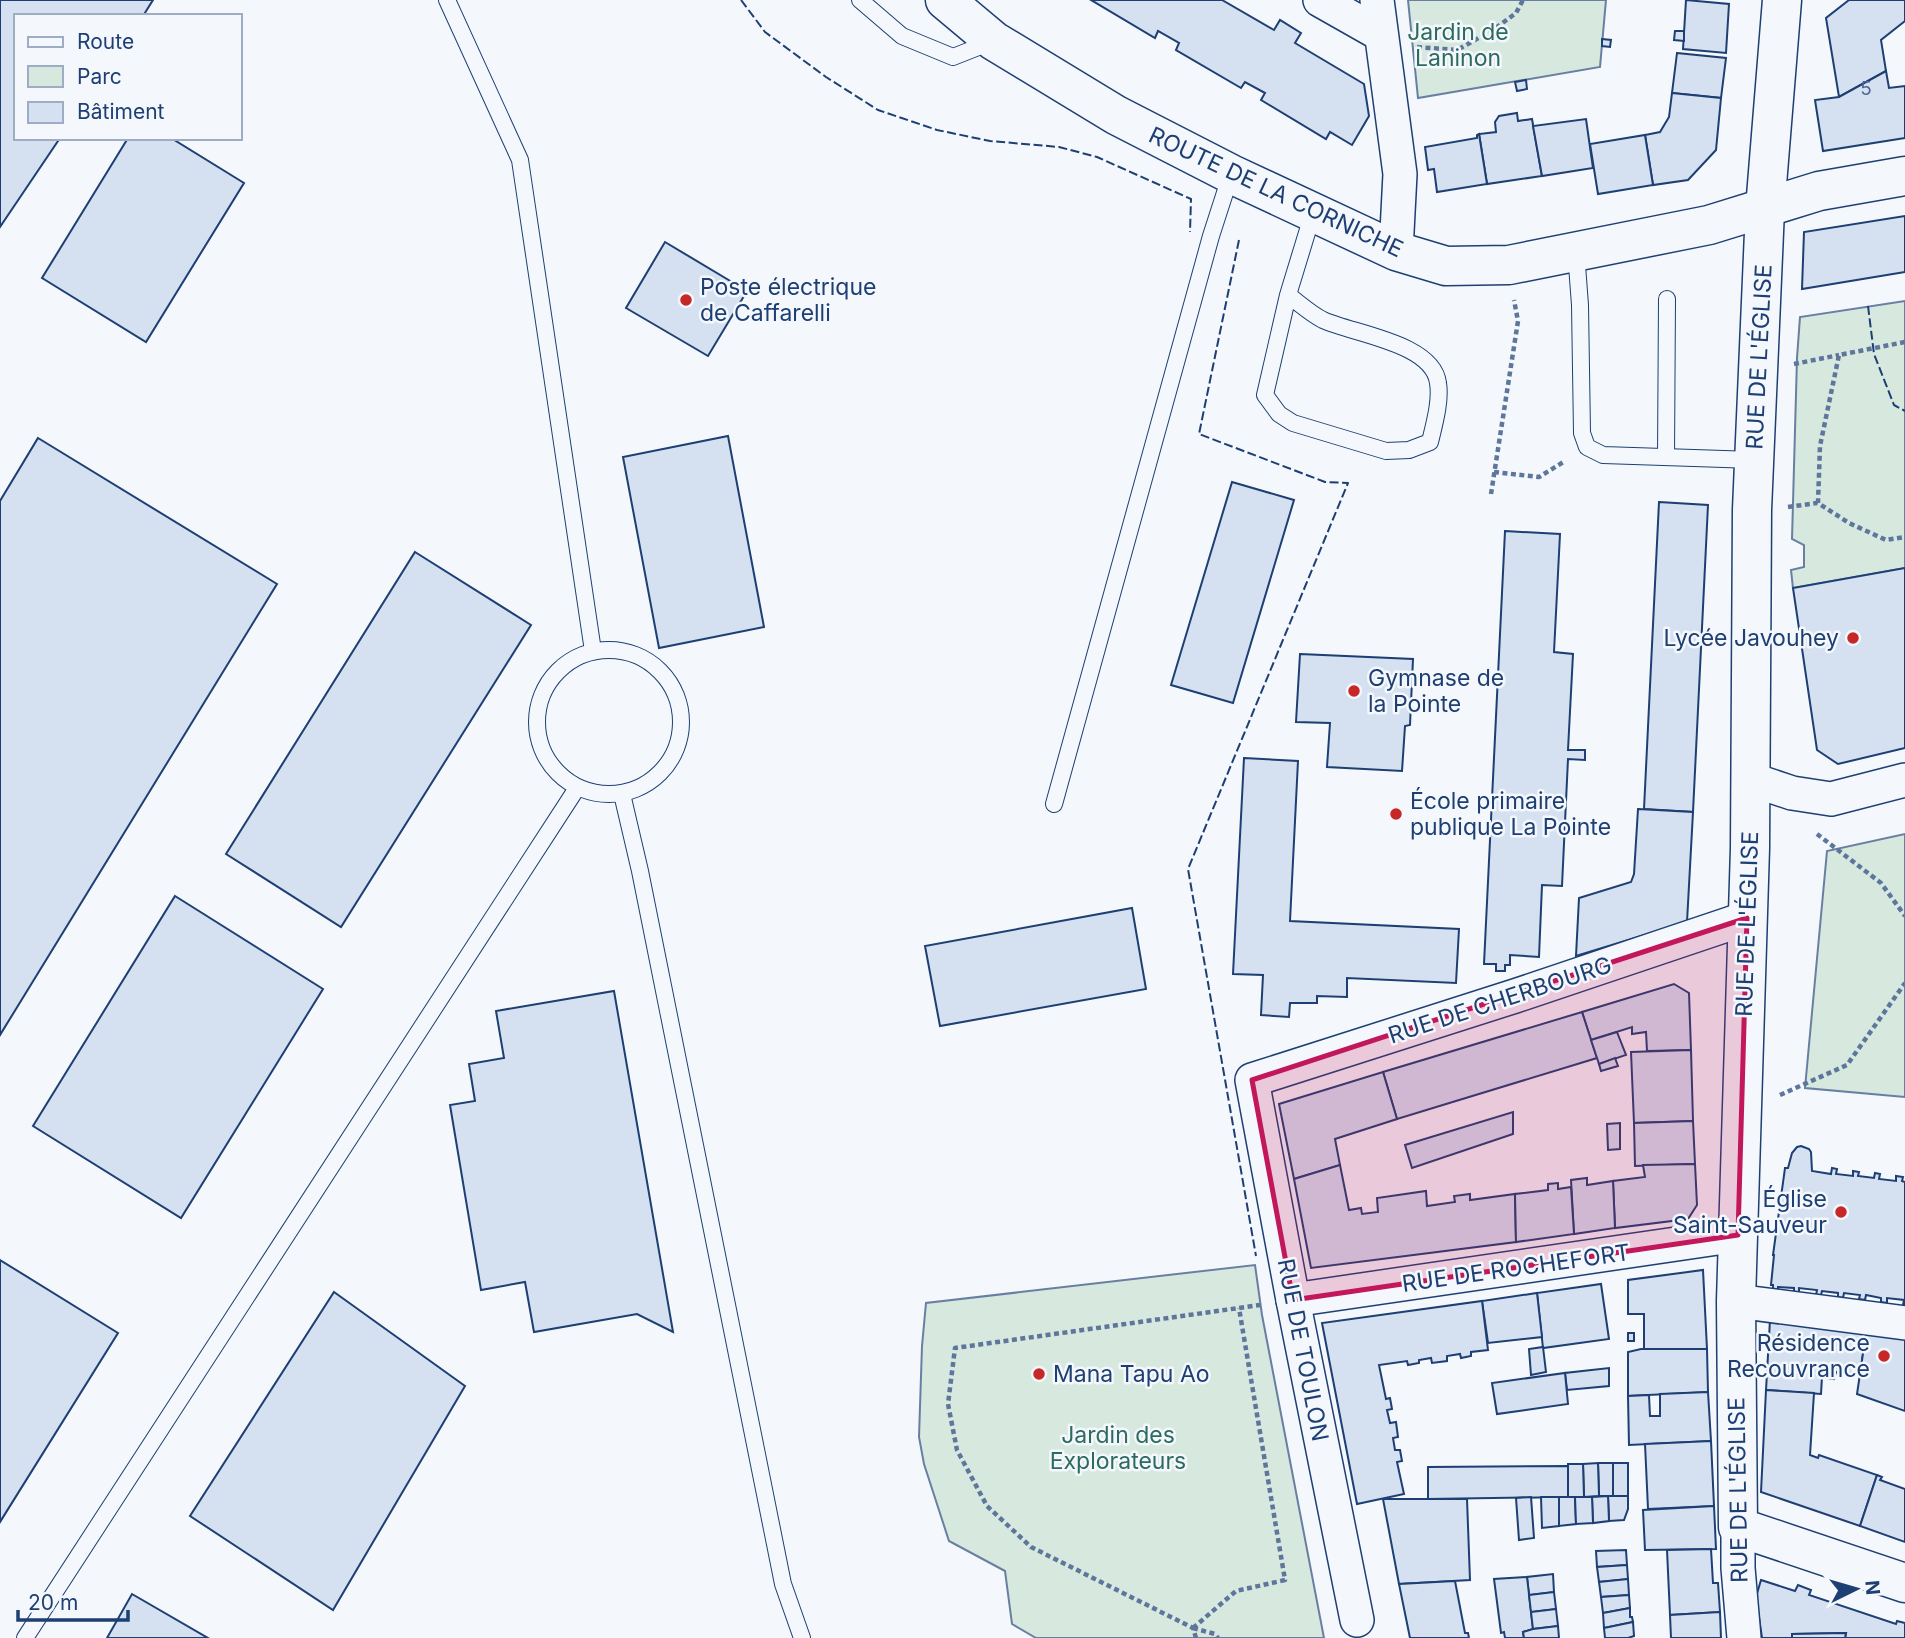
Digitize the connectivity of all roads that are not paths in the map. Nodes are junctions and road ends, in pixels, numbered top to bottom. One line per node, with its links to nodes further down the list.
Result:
1 (447, 0): 19 (lane)
2 (860, 0): 8 (lane)
3 (945, 0): 8 (street, ROUTE DE LA CORNICHE)
4 (1320, 0): 7 (street)
5 (1377, 0): 7 (street)
6 (1782, 0): 11 (street, RUE DE L'ÉGLISE)
7 (1380, 34): 13 (street)
8 (994, 41): 9 (street, ROUTE DE LA CORNICHE)
9 (1231, 174): 12 (street, ROUTE DE LA CORNICHE); 24 (lane)
10 (1905, 176): 11 (street, ROUTE DE LA CORNICHE)
11 (1765, 209): 14 (street, ROUTE DE LA CORNICHE); 18 (street, RUE DE L'ÉGLISE)
12 (1313, 213): 13 (street, ROUTE DE LA CORNICHE); 15 (lane)
13 (1396, 251): 14 (street, ROUTE DE LA CORNICHE)
14 (1576, 251): 17 (lane)
15 (1288, 295): 15 (lane)
16 (1667, 299): 17 (lane)
17 (1666, 457): 18 (lane)
18 (1754, 460): 20 (street, RUE DE L'ÉGLISE)
19 (593, 651): 22 (lane); 23 (lane)
20 (1750, 779): 21 (street); 25 (street, RUE DE L'ÉGLISE)
21 (1905, 780)
22 (577, 788): 23 (lane); 34 (lane)
23 (622, 794): 35 (lane)
24 (1054, 804)
25 (1747, 918): 26 (street, RUE DE CHERBOURG); 27 (street, RUE DE L'ÉGLISE)
26 (1252, 1080): 28 (street, RUE DE TOULON)
27 (1738, 1235): 28 (street, RUE DE ROCHEFORT); 29 (street, RUE DE L'ÉGLISE)
28 (1293, 1300): 33 (street, RUE DE TOULON)
29 (1735, 1301): 30 (street); 31 (street, RUE DE L'ÉGLISE)
30 (1905, 1323)
31 (1738, 1527): 32 (street); 36 (street, RUE DE L'ÉGLISE)
32 (1905, 1583)
33 (1357, 1620)
34 (25, 1638)
35 (802, 1638)
36 (1744, 1638)

